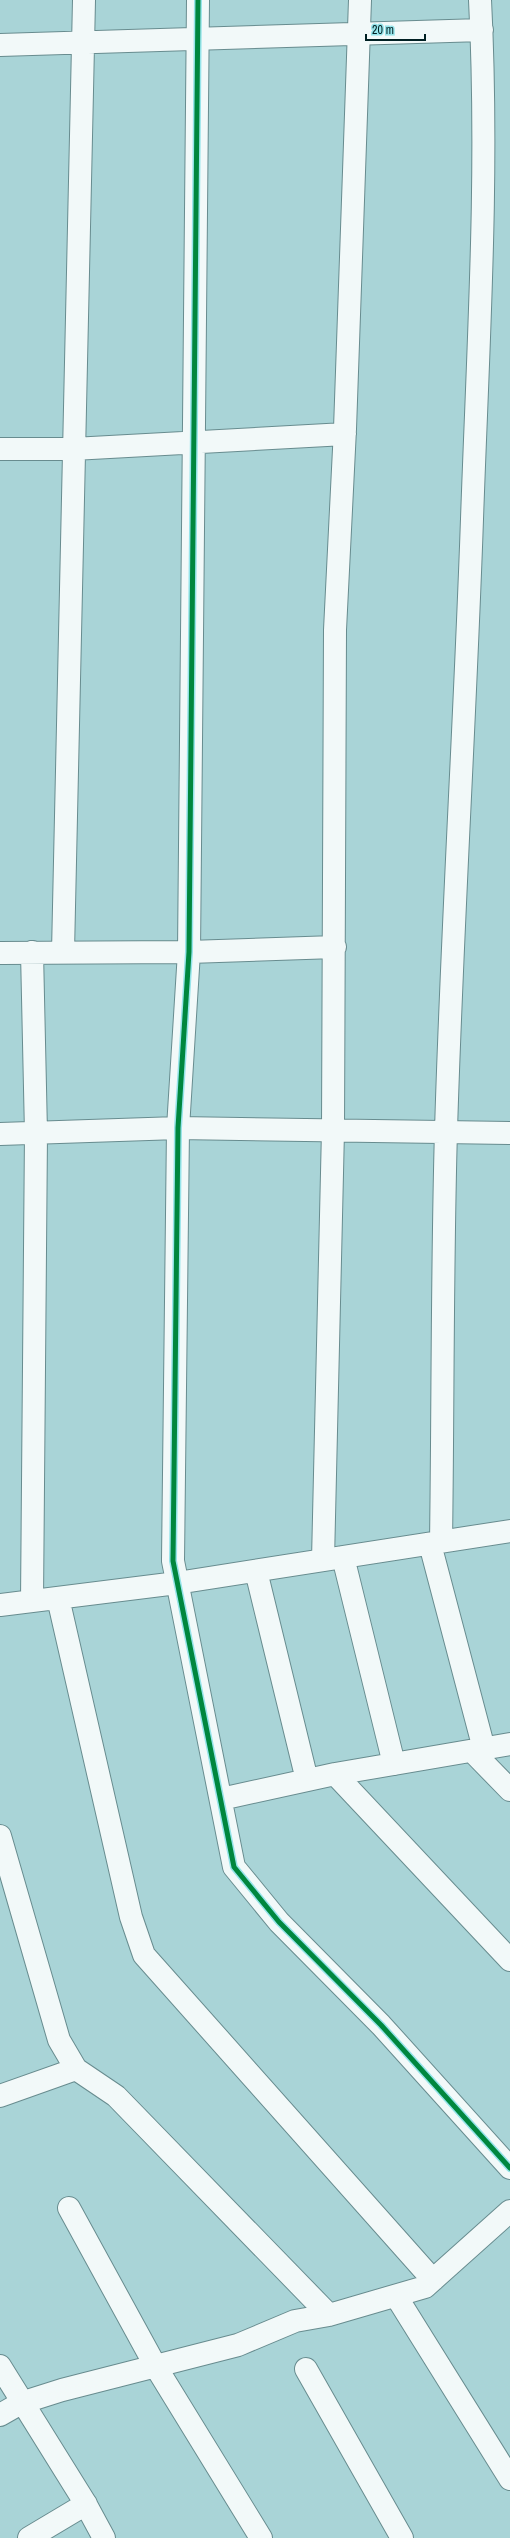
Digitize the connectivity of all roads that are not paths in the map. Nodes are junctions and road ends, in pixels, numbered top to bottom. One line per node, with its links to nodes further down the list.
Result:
1 (84, 0): 8 (street)
2 (198, 0): 7 (street)
3 (360, 0): 6 (street)
4 (480, 0): 5 (street)
5 (482, 30): 6 (street); 21 (street)
6 (359, 33): 7 (street); 10 (street)
7 (198, 37): 8 (street); 11 (street)
8 (83, 40): 9 (street); 13 (street)
9 (0, 45)
10 (345, 434): 11 (street); 14 (street)
11 (194, 441): 13 (street); 17 (street)
12 (0, 448): 13 (street)
13 (73, 449): 16 (street)
14 (335, 947): 17 (street); 20 (street)
15 (32, 952): 16 (street); 18 (street); 22 (street)
16 (63, 952): 17 (street)
17 (189, 952): 19 (street)
18 (0, 953)
19 (178, 1128): 20 (street); 22 (street); 29 (street)
20 (333, 1130): 21 (street); 27 (street)
21 (446, 1131): 23 (street); 26 (street)
22 (36, 1133): 24 (street); 31 (street)
23 (510, 1133)
24 (0, 1134)
25 (510, 1531): 26 (street)
26 (435, 1543): 27 (street); 34 (street)
27 (333, 1559): 28 (street); 35 (street)
28 (256, 1571): 29 (street); 37 (street)
29 (177, 1583): 30 (street); 39 (street)
30 (58, 1598): 31 (street); 47 (street)
31 (32, 1601): 32 (street)
32 (0, 1605)
33 (510, 1744): 34 (street)
34 (478, 1750): 35 (street); 38 (street)
35 (394, 1764): 36 (street)
36 (335, 1774): 37 (street); 41 (street)
37 (307, 1780): 39 (street)
38 (510, 1790)
39 (221, 1799): 44 (street)
40 (0, 1836): 42 (street)
41 (510, 1960)
42 (76, 2070): 43 (street); 49 (street)
43 (0, 2096)
44 (510, 2168)
45 (69, 2208): 51 (street)
46 (510, 2211): 47 (street)
47 (433, 2280): 48 (street)
48 (396, 2296): 49 (street); 55 (street)
49 (329, 2315): 51 (street)
50 (0, 2366): 53 (street)
51 (156, 2367): 53 (street); 59 (street)
52 (306, 2369): 60 (street)
53 (21, 2403): 54 (street); 56 (street)
54 (0, 2415)
55 (510, 2479)
56 (86, 2504): 57 (street); 58 (street)
57 (29, 2538)
58 (104, 2538)
59 (261, 2538)
60 (402, 2538)

